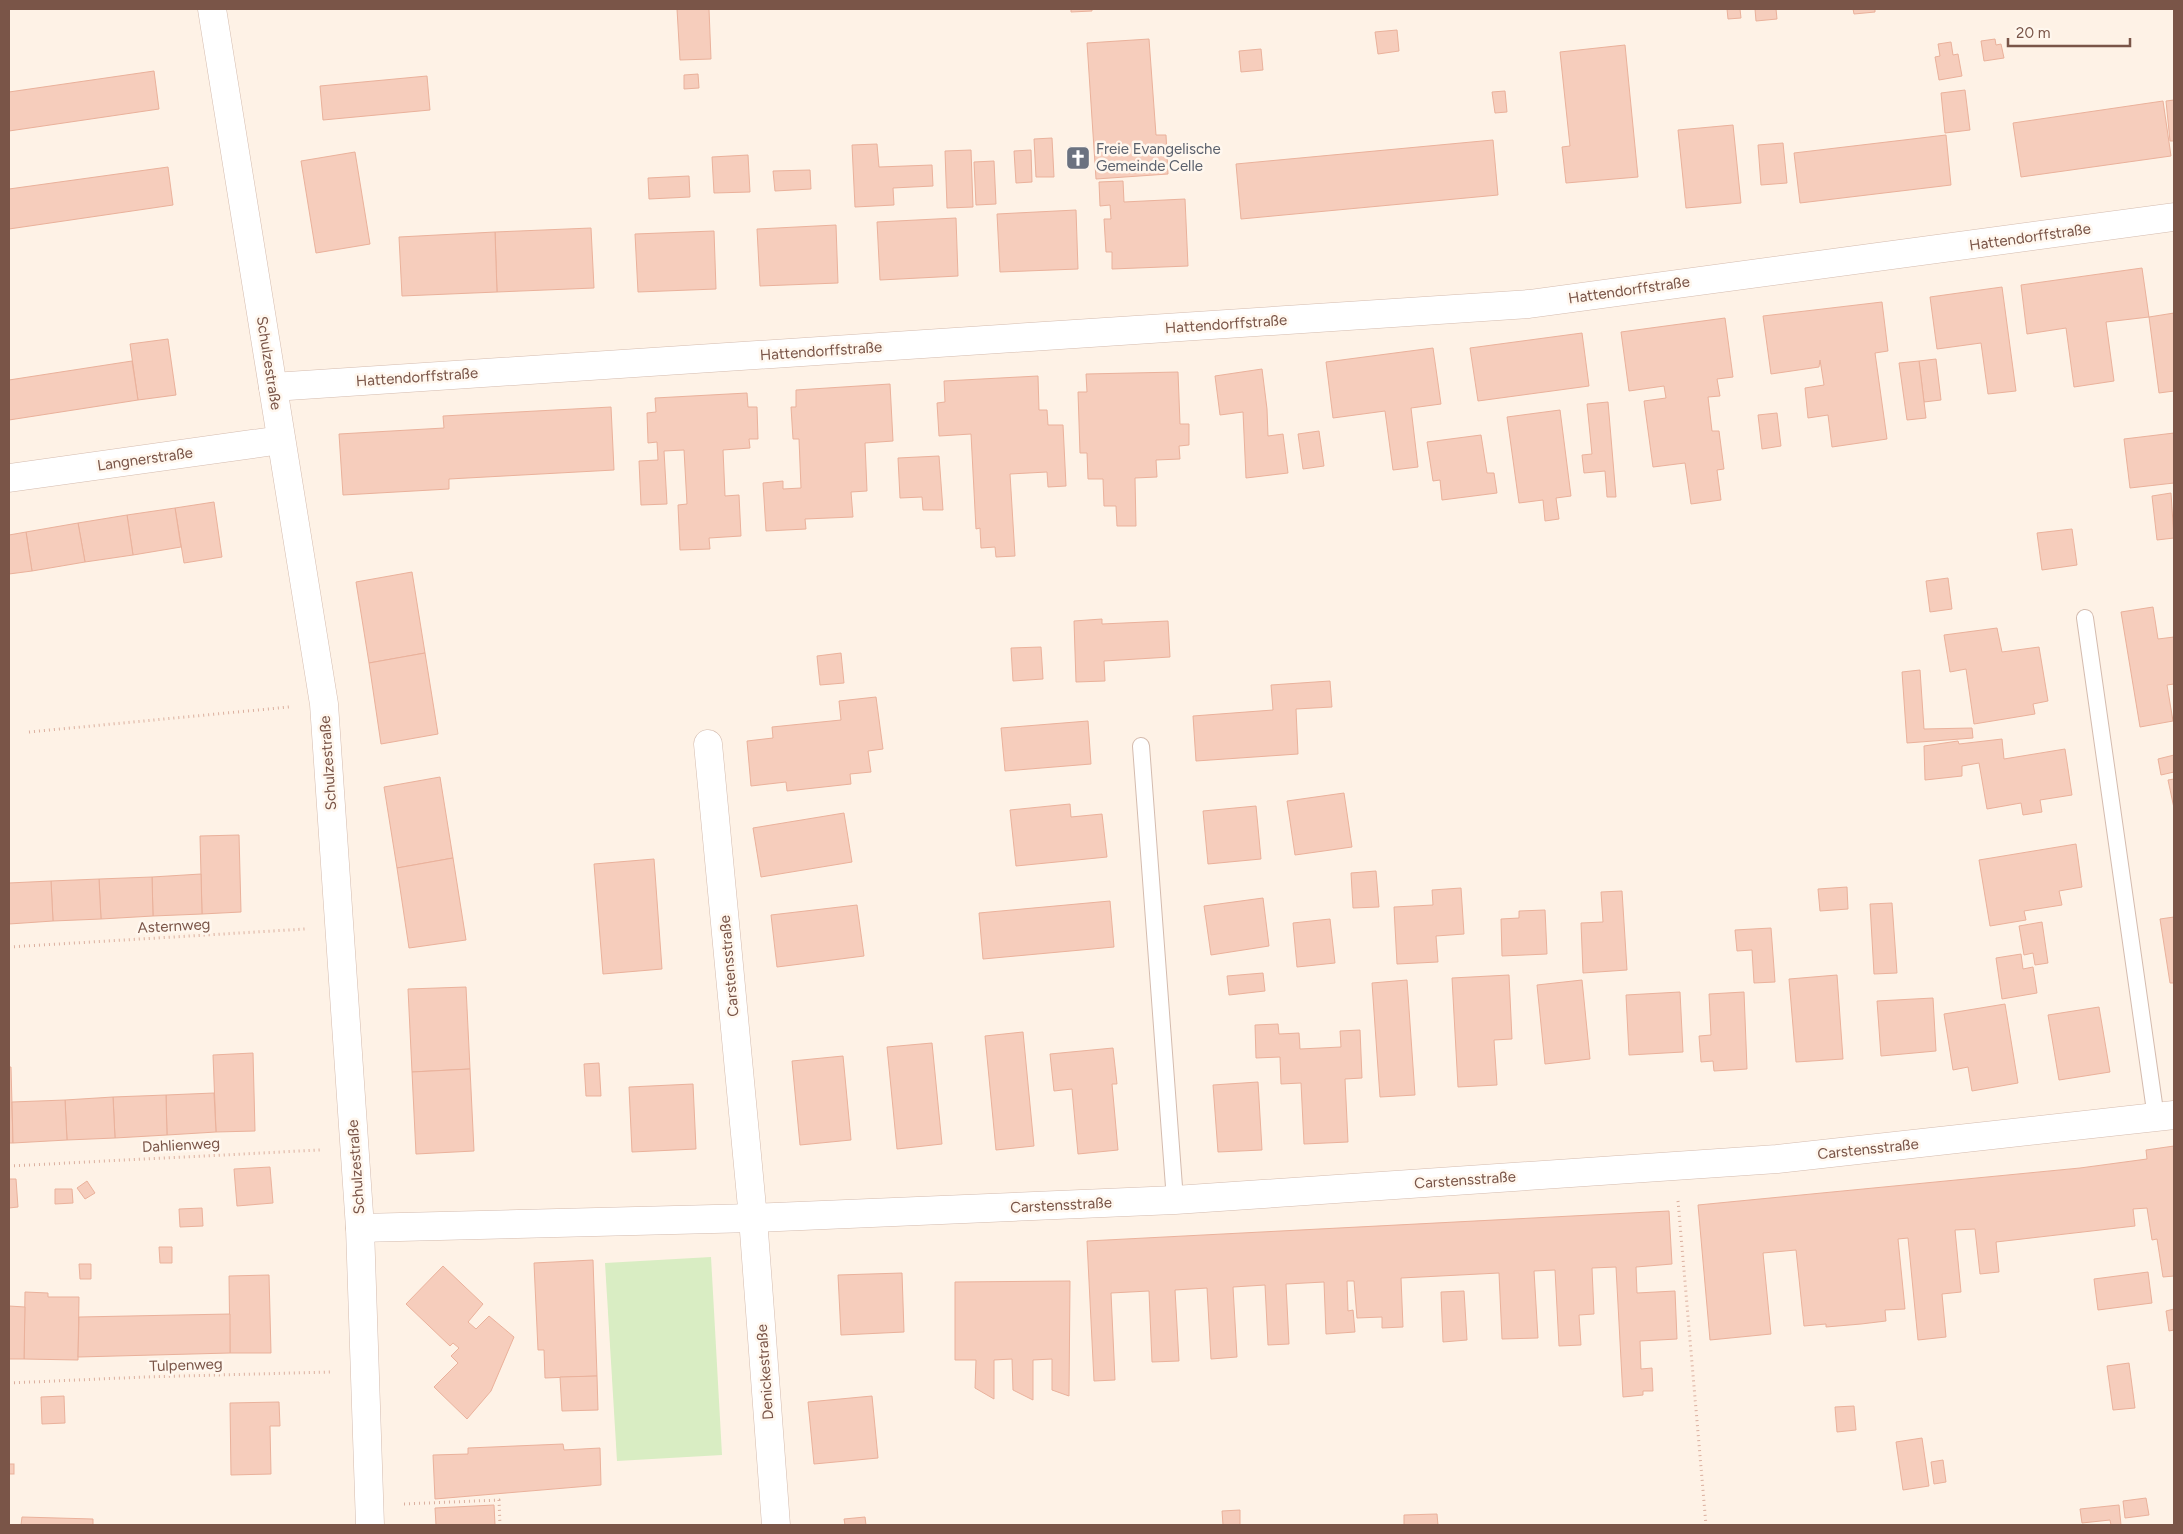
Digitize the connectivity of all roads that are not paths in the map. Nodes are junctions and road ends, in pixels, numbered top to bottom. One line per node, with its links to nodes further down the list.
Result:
1 (212, 9): 3 (street, Schulzestraße)
2 (2174, 217): 3 (street, Hattendorffstraße)
3 (273, 387): 4 (street, Schulzestraße)
4 (281, 440): 5 (street, Langnerstraße); 12 (street, Schulzestraße)
5 (9, 478)
6 (2085, 618): 9 (lane)
7 (708, 744): 11 (street, Carstensstraße)
8 (1141, 746): 10 (lane)
9 (2165, 1117): 10 (street, Carstensstraße)
10 (1175, 1200): 11 (street, Carstensstraße)
11 (753, 1218): 12 (street, Carstensstraße); 14 (street, Denickestraße)
12 (360, 1228): 13 (street, Schulzestraße)
13 (370, 1515)
14 (776, 1525)

